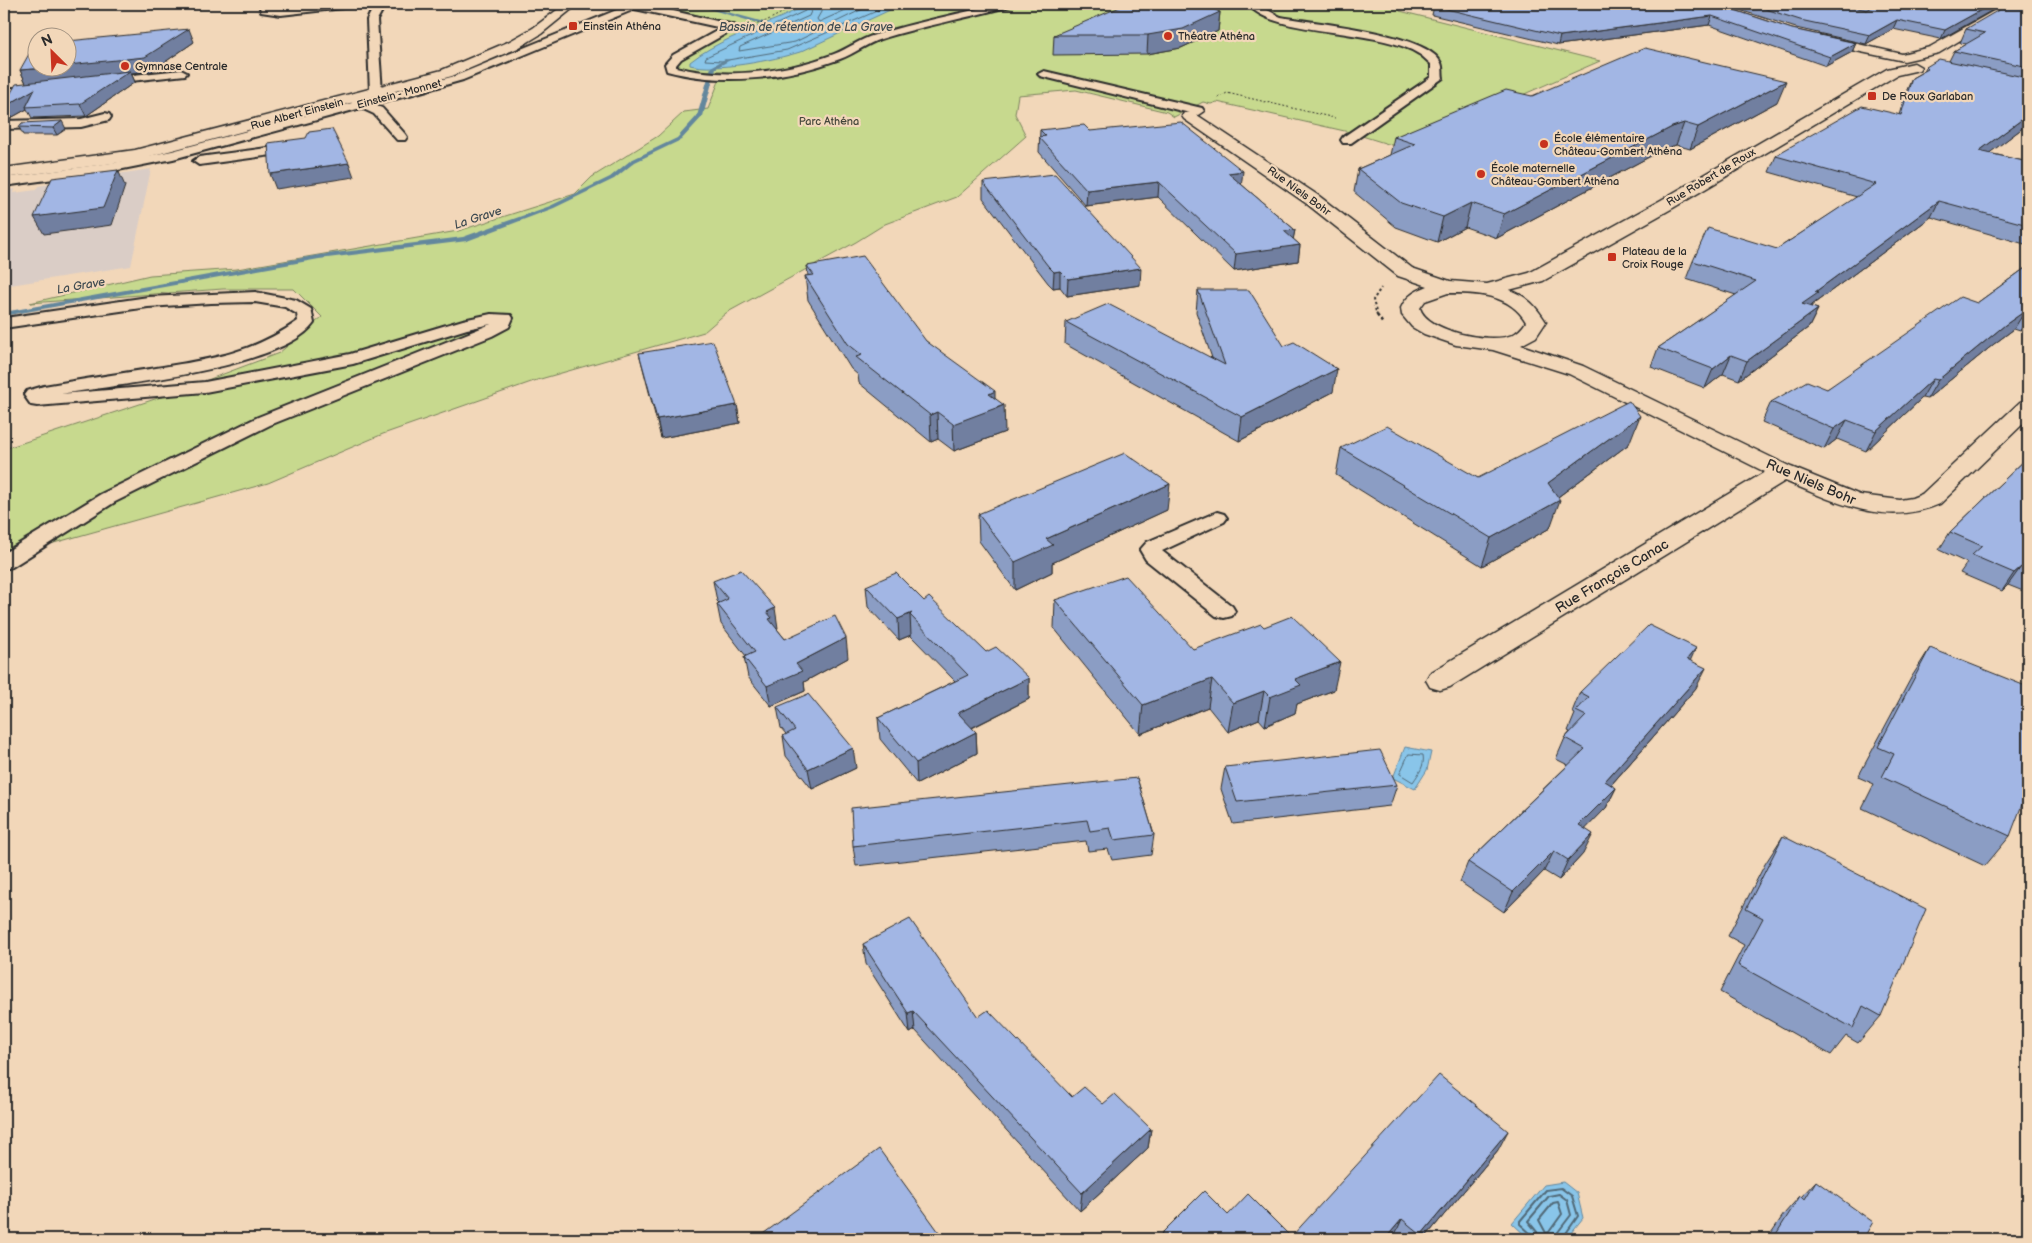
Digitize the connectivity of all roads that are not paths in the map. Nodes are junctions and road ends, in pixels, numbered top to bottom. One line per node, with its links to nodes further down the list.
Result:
1 (271, 4): 2 (lane)
2 (352, 4)
3 (366, 4): 18 (lane)
4 (572, 4): 18 (street, Rue Albert Einstein)
5 (633, 4): 6 (lane); 19 (lane, Einstein - Monnet)
6 (1007, 4)
7 (1253, 4): 24 (lane)
8 (2014, 4): 10 (street, Rue Robert de Roux)
9 (1808, 36): 11 (street)
10 (1934, 50): 11 (street, Rue Robert de Roux); 12 (street, Rue Robert de Roux)
11 (1895, 62): 12 (street, Rue Robert de Roux); 12 (street); 30 (street, Rue Robert de Roux)
12 (1922, 65)
13 (181, 73): 15 (lane)
14 (1044, 74): 20 (lane)
15 (92, 82)
16 (53, 86): 17 (lane)
17 (4, 92)
18 (376, 92): 19 (street, Rue Albert Einstein)
19 (357, 102): 23 (lane); 26 (street, Rue Albert Einstein)
20 (1193, 114): 29 (street, Rue Niels Bohr)
21 (105, 117): 22 (lane)
22 (4, 125)
23 (401, 137)
24 (1347, 140)
25 (307, 147): 26 (lane)
26 (170, 151): 27 (street, Rue Albert Einstein); 28 (lane)
27 (4, 173)
28 (4, 182)
29 (1405, 272): 31 (street, Rue Niels Bohr); 33 (street, Rue Niels Bohr)
30 (1530, 280): 32 (street, Rue Robert de Roux); 34 (street)
31 (1448, 287): 32 (street); 33 (street)
32 (1487, 290): 34 (street)
33 (1419, 295): 37 (street)
34 (1522, 304): 36 (street)
35 (7, 317): 42 (lane)
36 (1533, 331): 37 (street); 38 (street, Rue Niels Bohr)
37 (1494, 343): 38 (street, Rue Niels Bohr)
38 (1576, 370): 40 (street, Rue Niels Bohr)
39 (2028, 407): 40 (street, Rue Niels Bohr)
40 (1783, 472): 44 (street, Rue François Canac)
41 (1217, 518): 43 (lane)
42 (4, 562)
43 (1224, 610)
44 (1440, 680)

